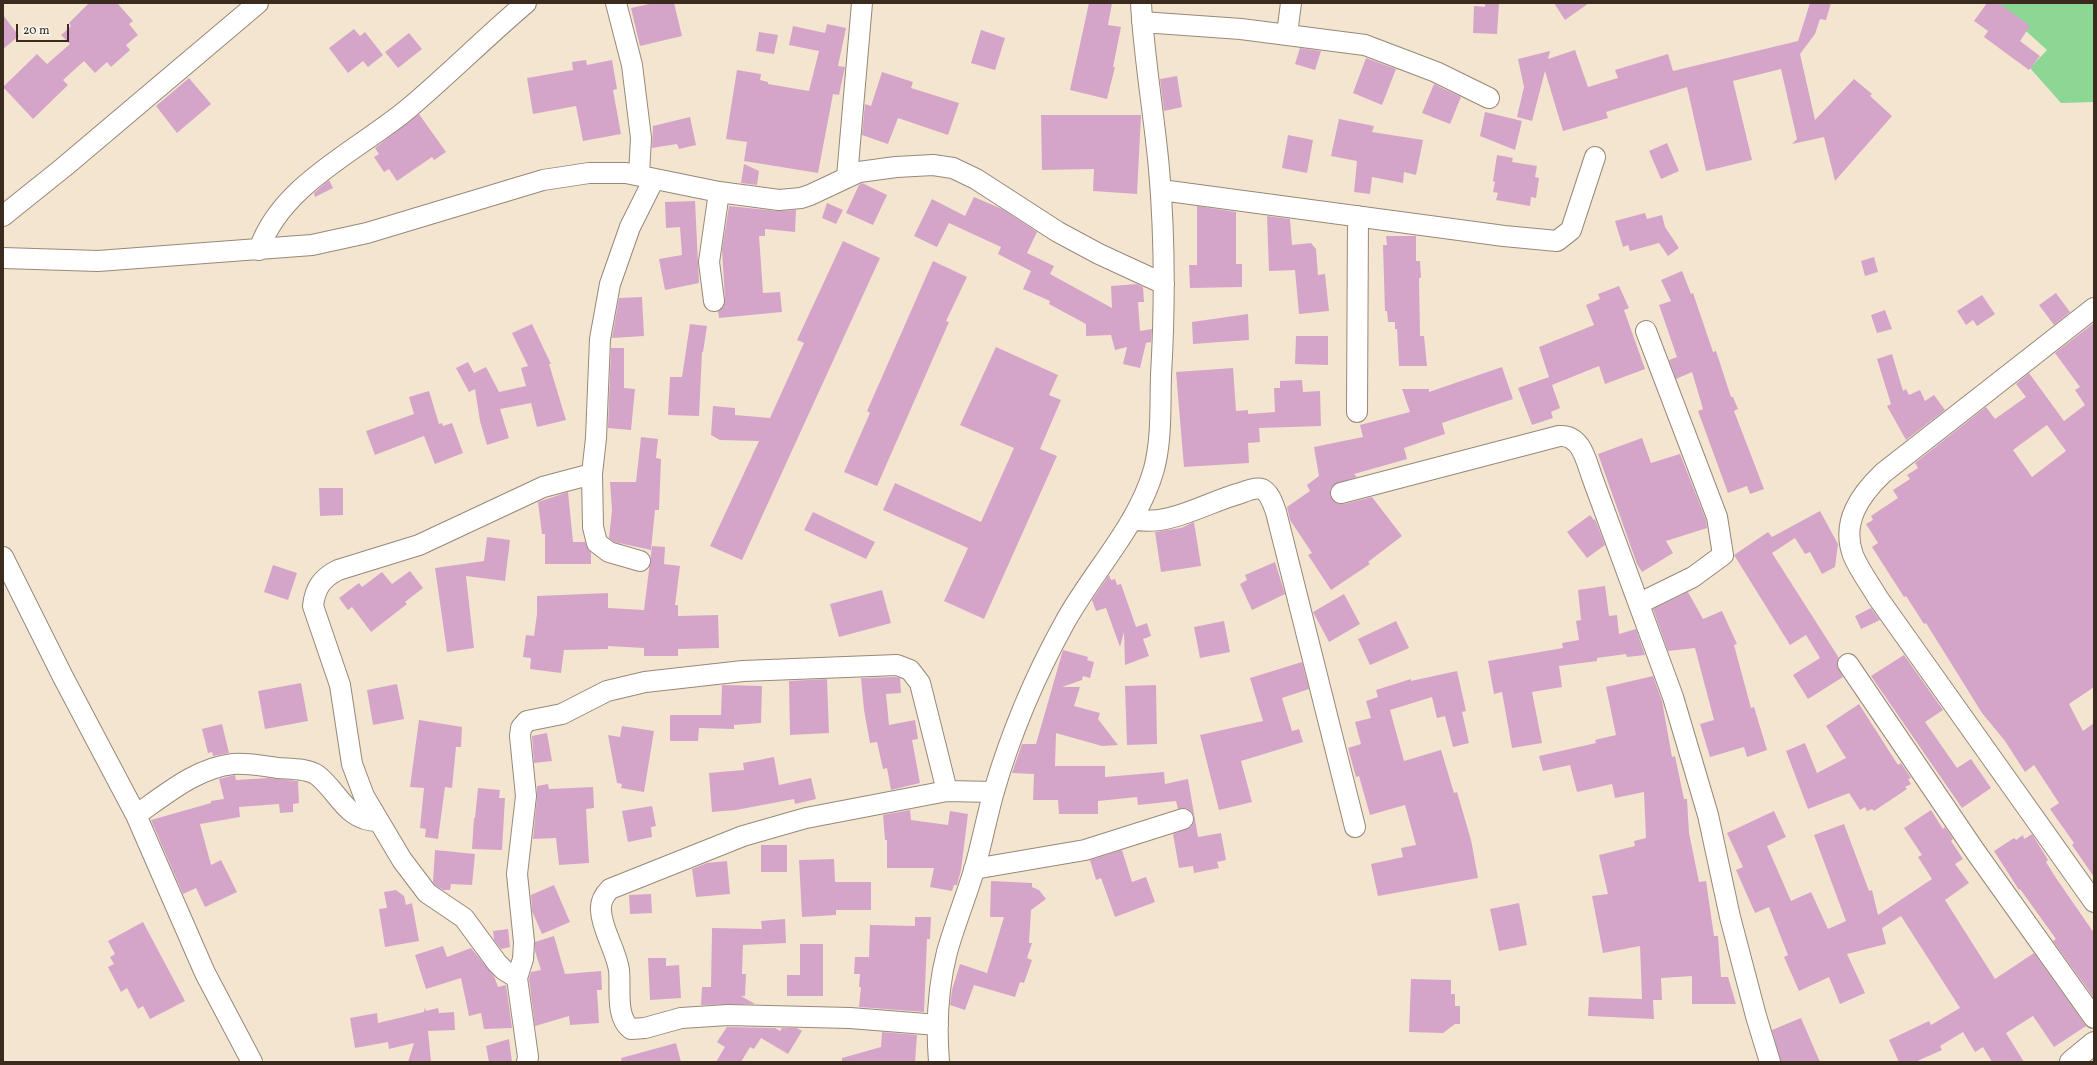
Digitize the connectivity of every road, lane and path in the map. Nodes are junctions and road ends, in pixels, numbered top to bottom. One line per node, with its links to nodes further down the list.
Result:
1 (258, 3): 14 (street)
2 (526, 3): 16 (street)
3 (616, 3): 10 (street)
4 (862, 3): 11 (street)
5 (1291, 3): 7 (street)
6 (1141, 12): 7 (street); 12 (street)
7 (1287, 34): 8 (street)
8 (1489, 98)
9 (1595, 157): 15 (street)
10 (646, 177): 13 (street); 16 (street); 23 (street)
11 (847, 177): 13 (street); 18 (street)
12 (1161, 190): 15 (street); 18 (street)
13 (719, 192): 19 (street)
14 (3, 216)
15 (1358, 216): 22 (street)
16 (259, 250): 17 (street)
17 (3, 258)
18 (1164, 284): 25 (street)
19 (714, 301)
20 (2094, 308): 38 (street)
21 (1646, 330): 29 (street)
22 (1357, 412)
23 (592, 474): 27 (street); 35 (street)
24 (1341, 493): 29 (street)
25 (1132, 519): 32 (street); 36 (street)
26 (3, 557): 28 (street)
27 (640, 561)
28 (8, 574): 33 (street)
29 (1640, 602): 46 (street)
30 (1848, 664): 40 (street)
31 (947, 791): 32 (street); 39 (street); 41 (street)
32 (994, 792): 37 (street)
33 (136, 815): 35 (street); 43 (street)
34 (1183, 819): 37 (street)
35 (378, 821): 39 (street)
36 (1355, 827)
37 (974, 869): 41 (street)
38 (2094, 902)
39 (517, 978): 44 (street)
40 (2094, 1018)
41 (938, 1026): 45 (street)
42 (2094, 1043): 47 (main road)
43 (252, 1062)
44 (527, 1062)
45 (939, 1062)
46 (1770, 1062)
47 (2071, 1062)

